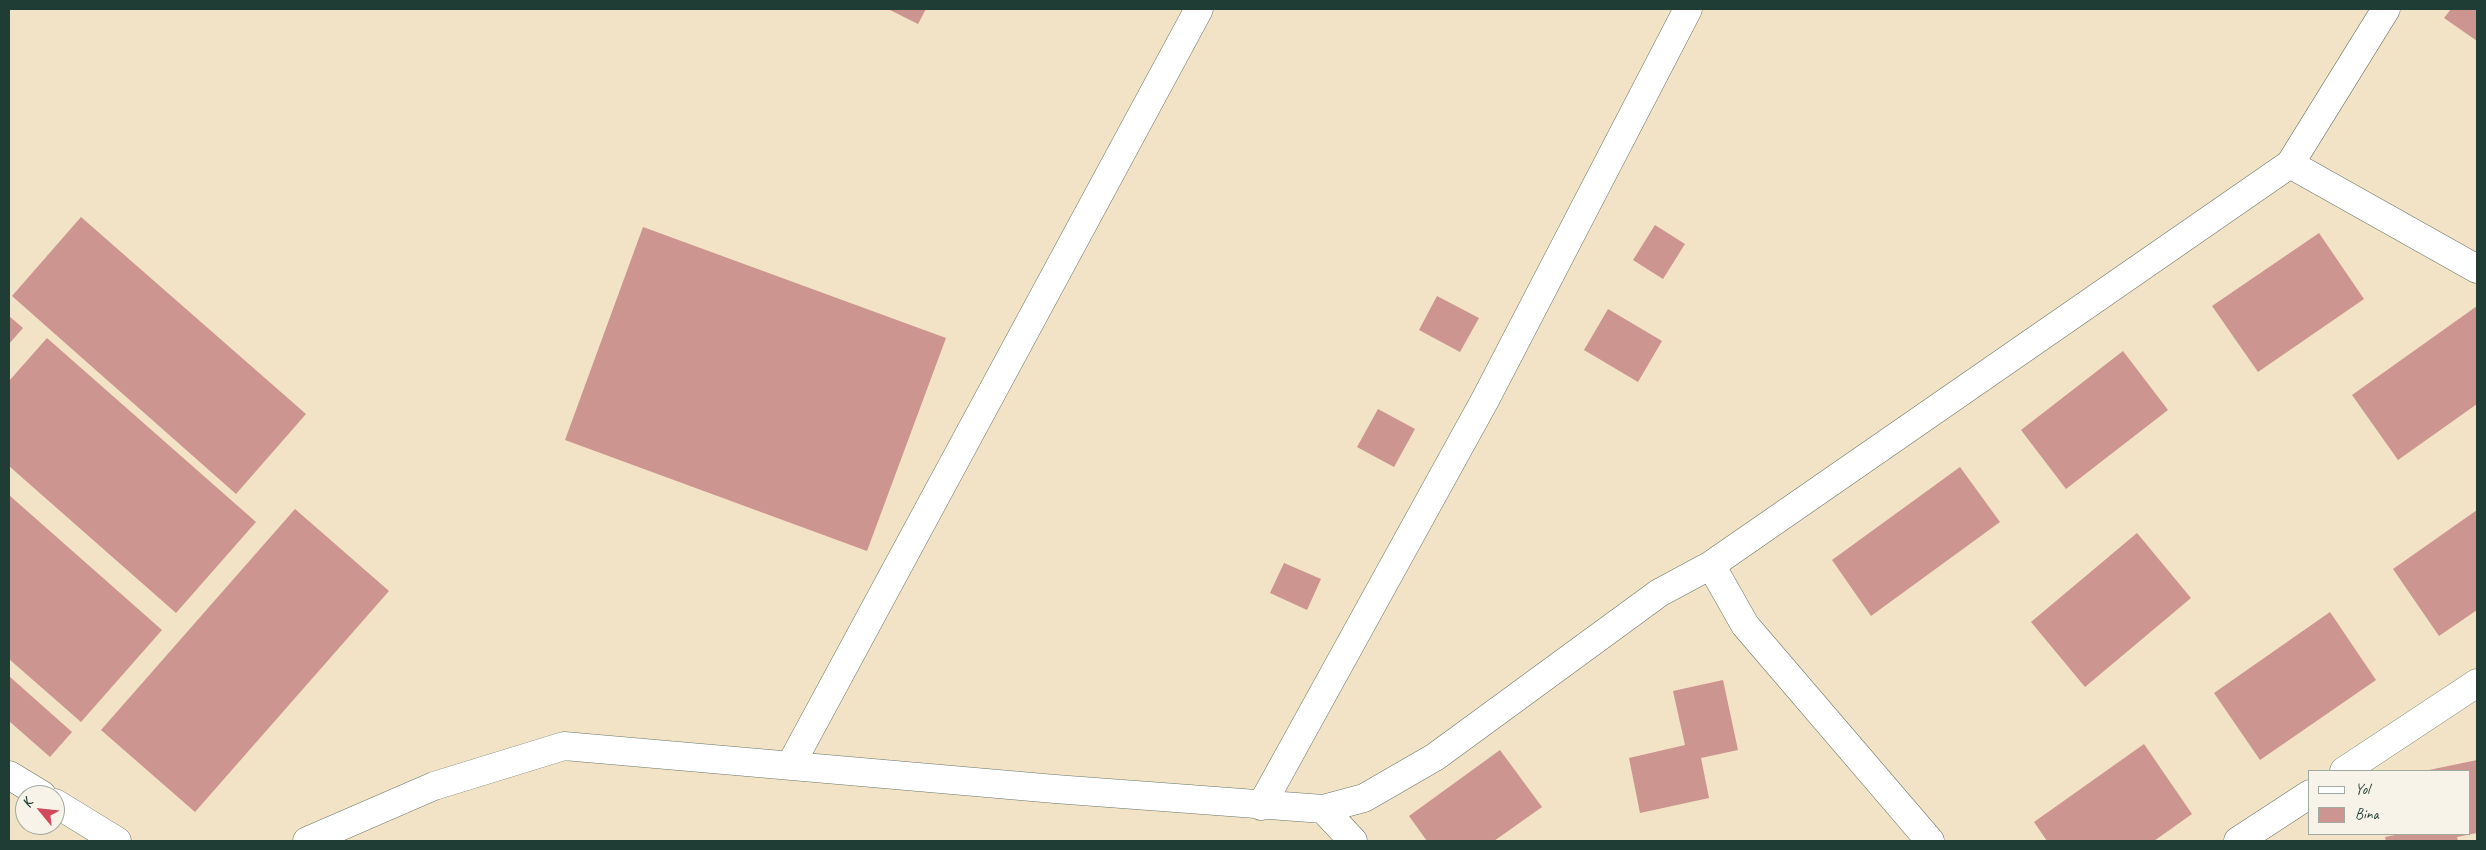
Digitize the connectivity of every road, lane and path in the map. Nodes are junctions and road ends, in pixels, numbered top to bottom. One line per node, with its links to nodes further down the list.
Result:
1 (1199, 9): 8 (street)
2 (1688, 9): 13 (street)
3 (2386, 9): 4 (street)
4 (2290, 164): 5 (street); 6 (street)
5 (2477, 269)
6 (1711, 564): 15 (street); 19 (street)
7 (2477, 683): 9 (street)
8 (790, 766): 13 (street); 17 (street)
9 (2346, 770)
10 (9, 775): 11 (street)
11 (26, 785)
12 (2308, 795): 20 (street)
13 (1261, 806): 15 (street)
14 (65, 809): 16 (street)
15 (1323, 810): 18 (street)
16 (117, 841)
17 (307, 841)
18 (1353, 841)
19 (1930, 841)
20 (2238, 841)

